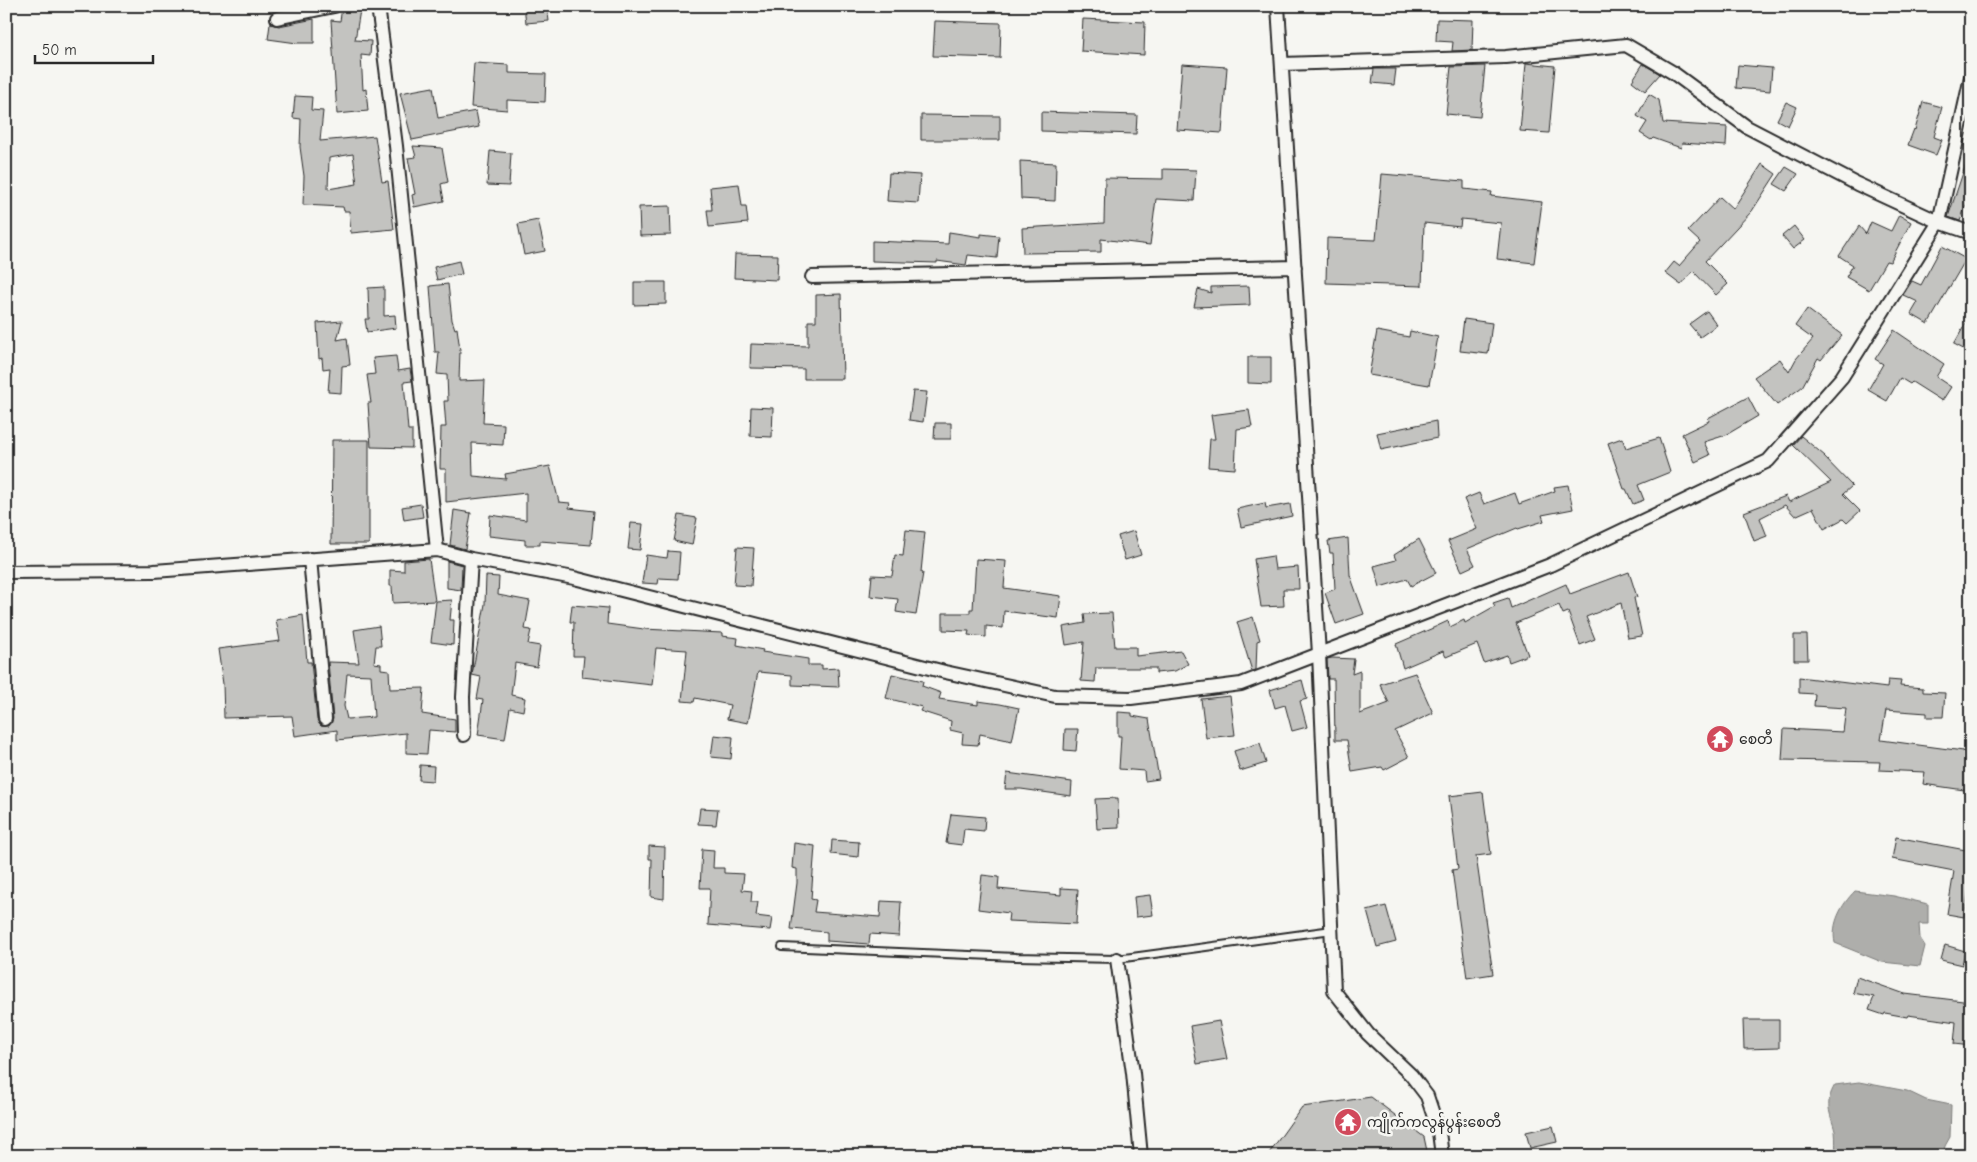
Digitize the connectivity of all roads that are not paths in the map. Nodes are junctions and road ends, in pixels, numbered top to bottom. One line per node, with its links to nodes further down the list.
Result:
1 (334, 6): 4 (street)
2 (378, 6): 11 (street)
3 (1278, 6): 5 (street)
4 (278, 18)
5 (1282, 64): 7 (street); 9 (street)
6 (1971, 77): 7 (street)
7 (1939, 222): 8 (street); 15 (street)
8 (1971, 233)
9 (1295, 268): 10 (street); 15 (street)
10 (812, 277)
11 (437, 550): 12 (street); 13 (street)
12 (310, 559): 14 (street); 16 (street)
13 (471, 559): 15 (street); 17 (street)
14 (6, 572)
15 (1319, 654): 18 (street)
16 (325, 719)
17 (464, 735)
18 (1332, 930): 20 (lane); 22 (street)
19 (782, 947): 20 (lane)
20 (1117, 959): 21 (street)
21 (1141, 1156)
22 (1442, 1156)

